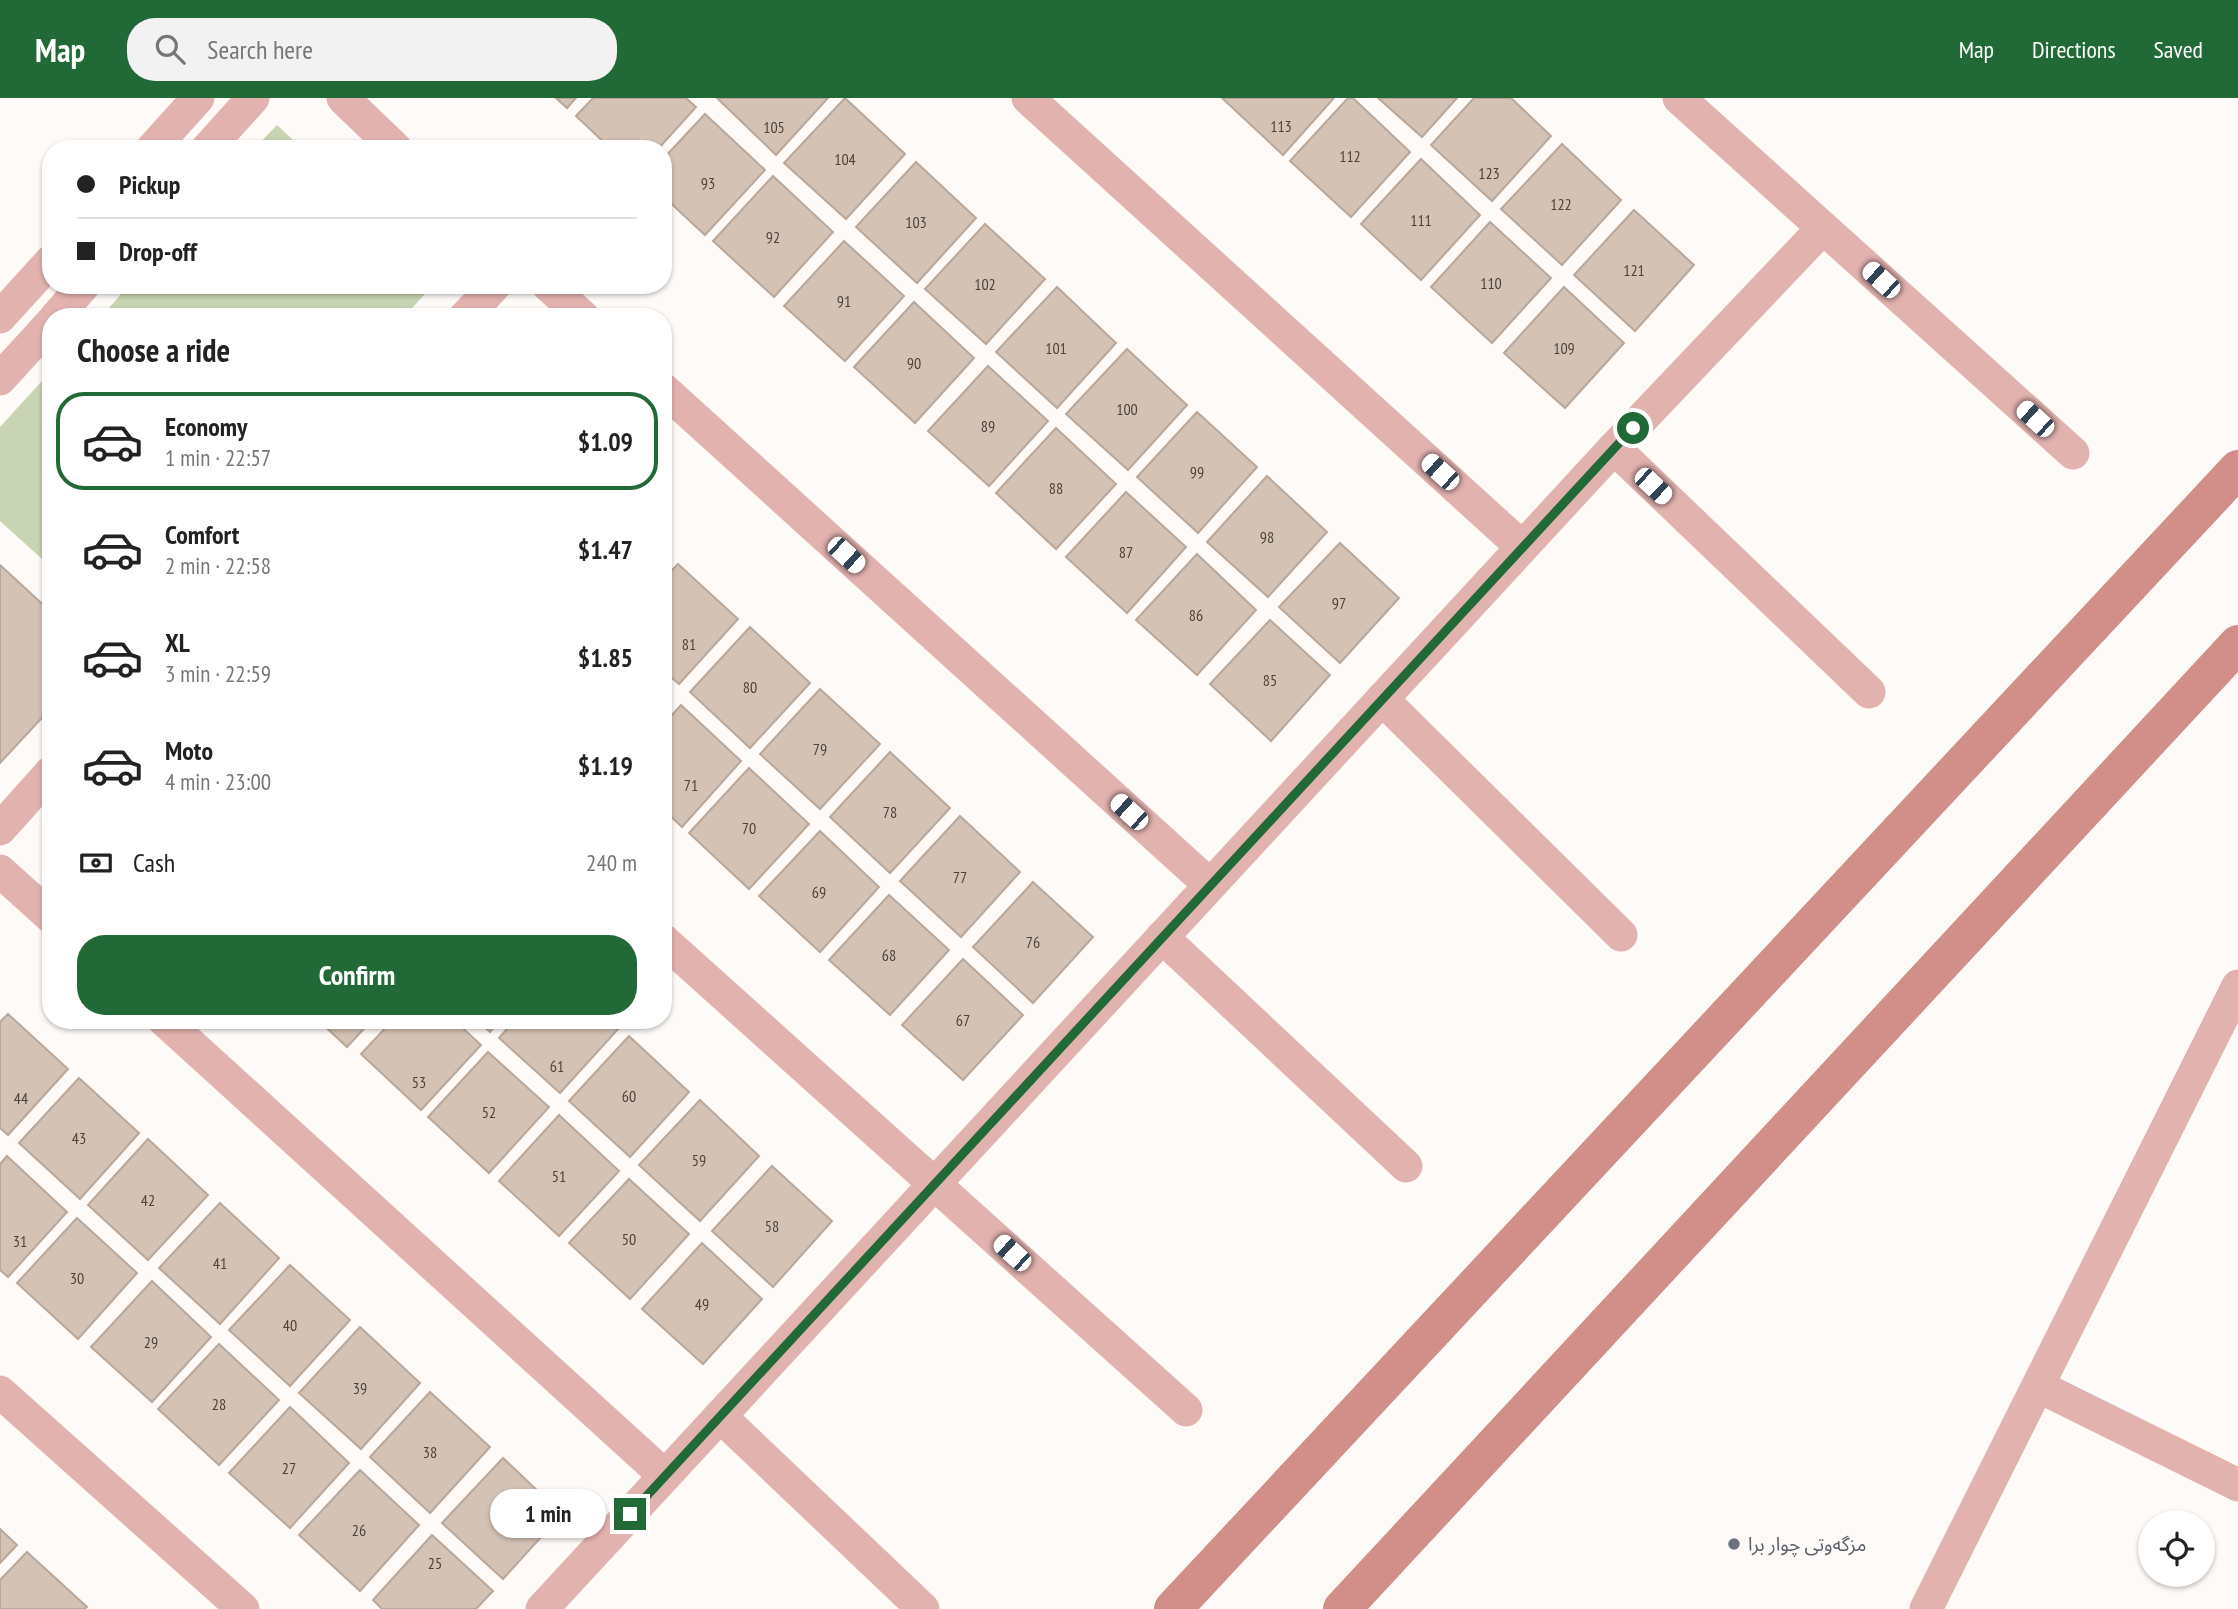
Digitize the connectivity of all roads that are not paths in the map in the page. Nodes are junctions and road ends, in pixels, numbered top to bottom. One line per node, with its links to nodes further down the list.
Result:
1 (198, 98): 6 (street)
2 (253, 98): 7 (street)
3 (343, 98): 8 (street)
4 (1028, 98): 24 (street)
5 (1679, 98): 9 (street)
6 (160, 140)
7 (215, 140)
8 (387, 140)
9 (1823, 228): 21 (street); 22 (street)
10 (42, 271): 17 (street)
11 (76, 294): 14 (street)
12 (487, 294): 15 (street)
13 (558, 294): 16 (street)
14 (64, 308)
15 (474, 308)
16 (573, 308)
17 (0, 317)
18 (42, 333): 19 (street)
19 (0, 379)
20 (672, 397): 31 (street)
21 (1614, 448): 24 (street); 26 (street)
22 (2073, 453)
23 (2238, 469): 50 (street)
24 (1522, 547): 27 (street)
25 (2238, 644): 51 (street)
26 (1869, 692)
27 (1382, 699): 31 (street); 33 (street)
28 (42, 782): 29 (street)
29 (0, 829)
30 (0, 871): 32 (street)
31 (1210, 885): 34 (street)
32 (42, 909)
33 (1620, 935)
34 (1163, 937): 39 (street); 40 (street)
35 (672, 948): 40 (street)
36 (2238, 986): 37 (street)
37 (2230, 1021): 41 (street)
38 (174, 1029): 45 (street)
39 (1406, 1166)
40 (935, 1183): 43 (street); 44 (street)
41 (2038, 1386): 46 (street); 52 (street)
42 (0, 1392): 47 (street)
43 (1186, 1410)
44 (720, 1416): 45 (street); 49 (street)
45 (665, 1476): 48 (street)
46 (2238, 1485)
47 (243, 1609)
48 (542, 1609)
49 (923, 1609)
50 (1172, 1609)
51 (1342, 1609)
52 (1926, 1609)

